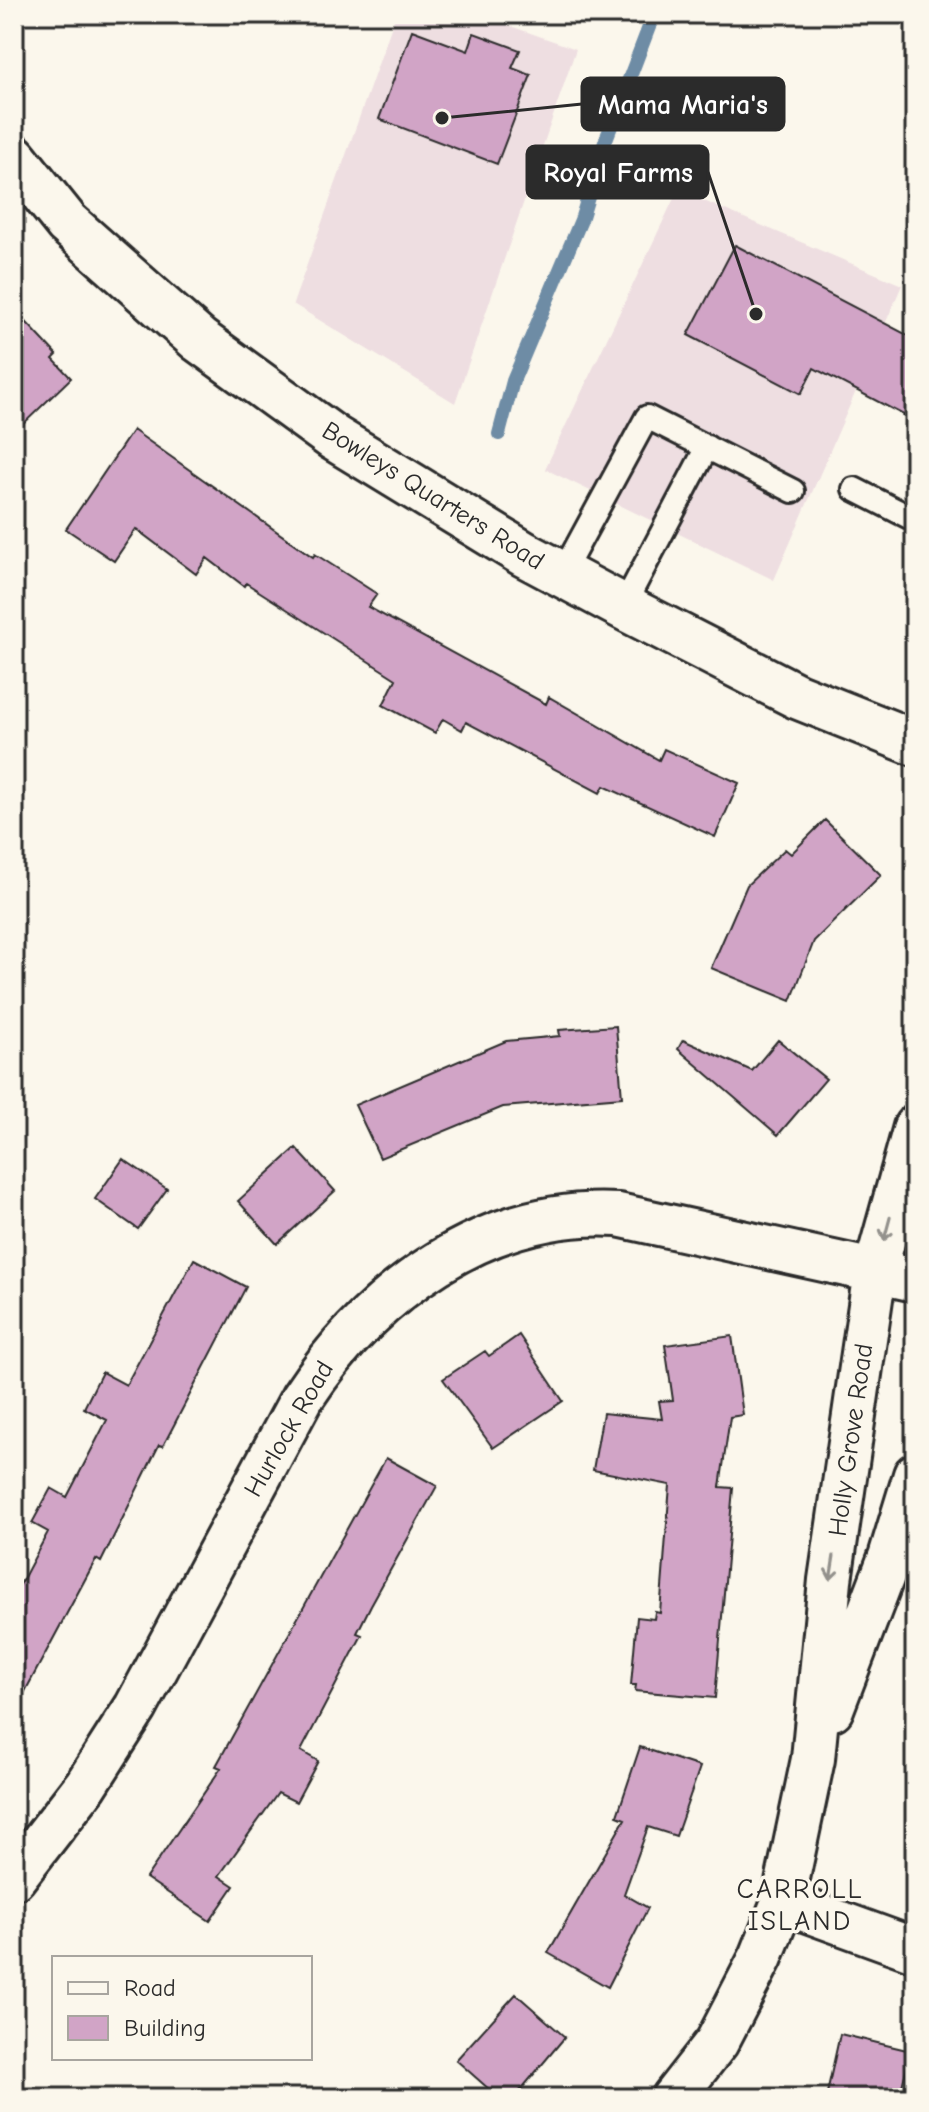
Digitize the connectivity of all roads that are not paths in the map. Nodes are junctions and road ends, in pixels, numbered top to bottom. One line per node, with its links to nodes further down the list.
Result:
1 (14, 157): 6 (street, Bowleys Quarters Road)
2 (707, 447): 4 (lane); 6 (lane); 7 (lane)
3 (854, 489): 5 (lane)
4 (793, 491)
5 (915, 520)
6 (562, 574): 7 (street, Bowleys Quarters Road)
7 (623, 607): 8 (street, Bowleys Quarters Road)
8 (915, 743)
9 (915, 1127): 10 (street, Holly Grove Road, one-way to 10)
10 (895, 1276): 12 (street, Holly Grove Road, one-way to 12); 13 (street, Hurlock Road)
11 (915, 1475): 12 (street, Holly Grove Road)
12 (813, 1759): 14 (street, Holly Grove Road)
13 (14, 1878)
14 (783, 1902): 15 (street); 16 (street, Holly Grove Road)
15 (915, 1950)
16 (673, 2098)

